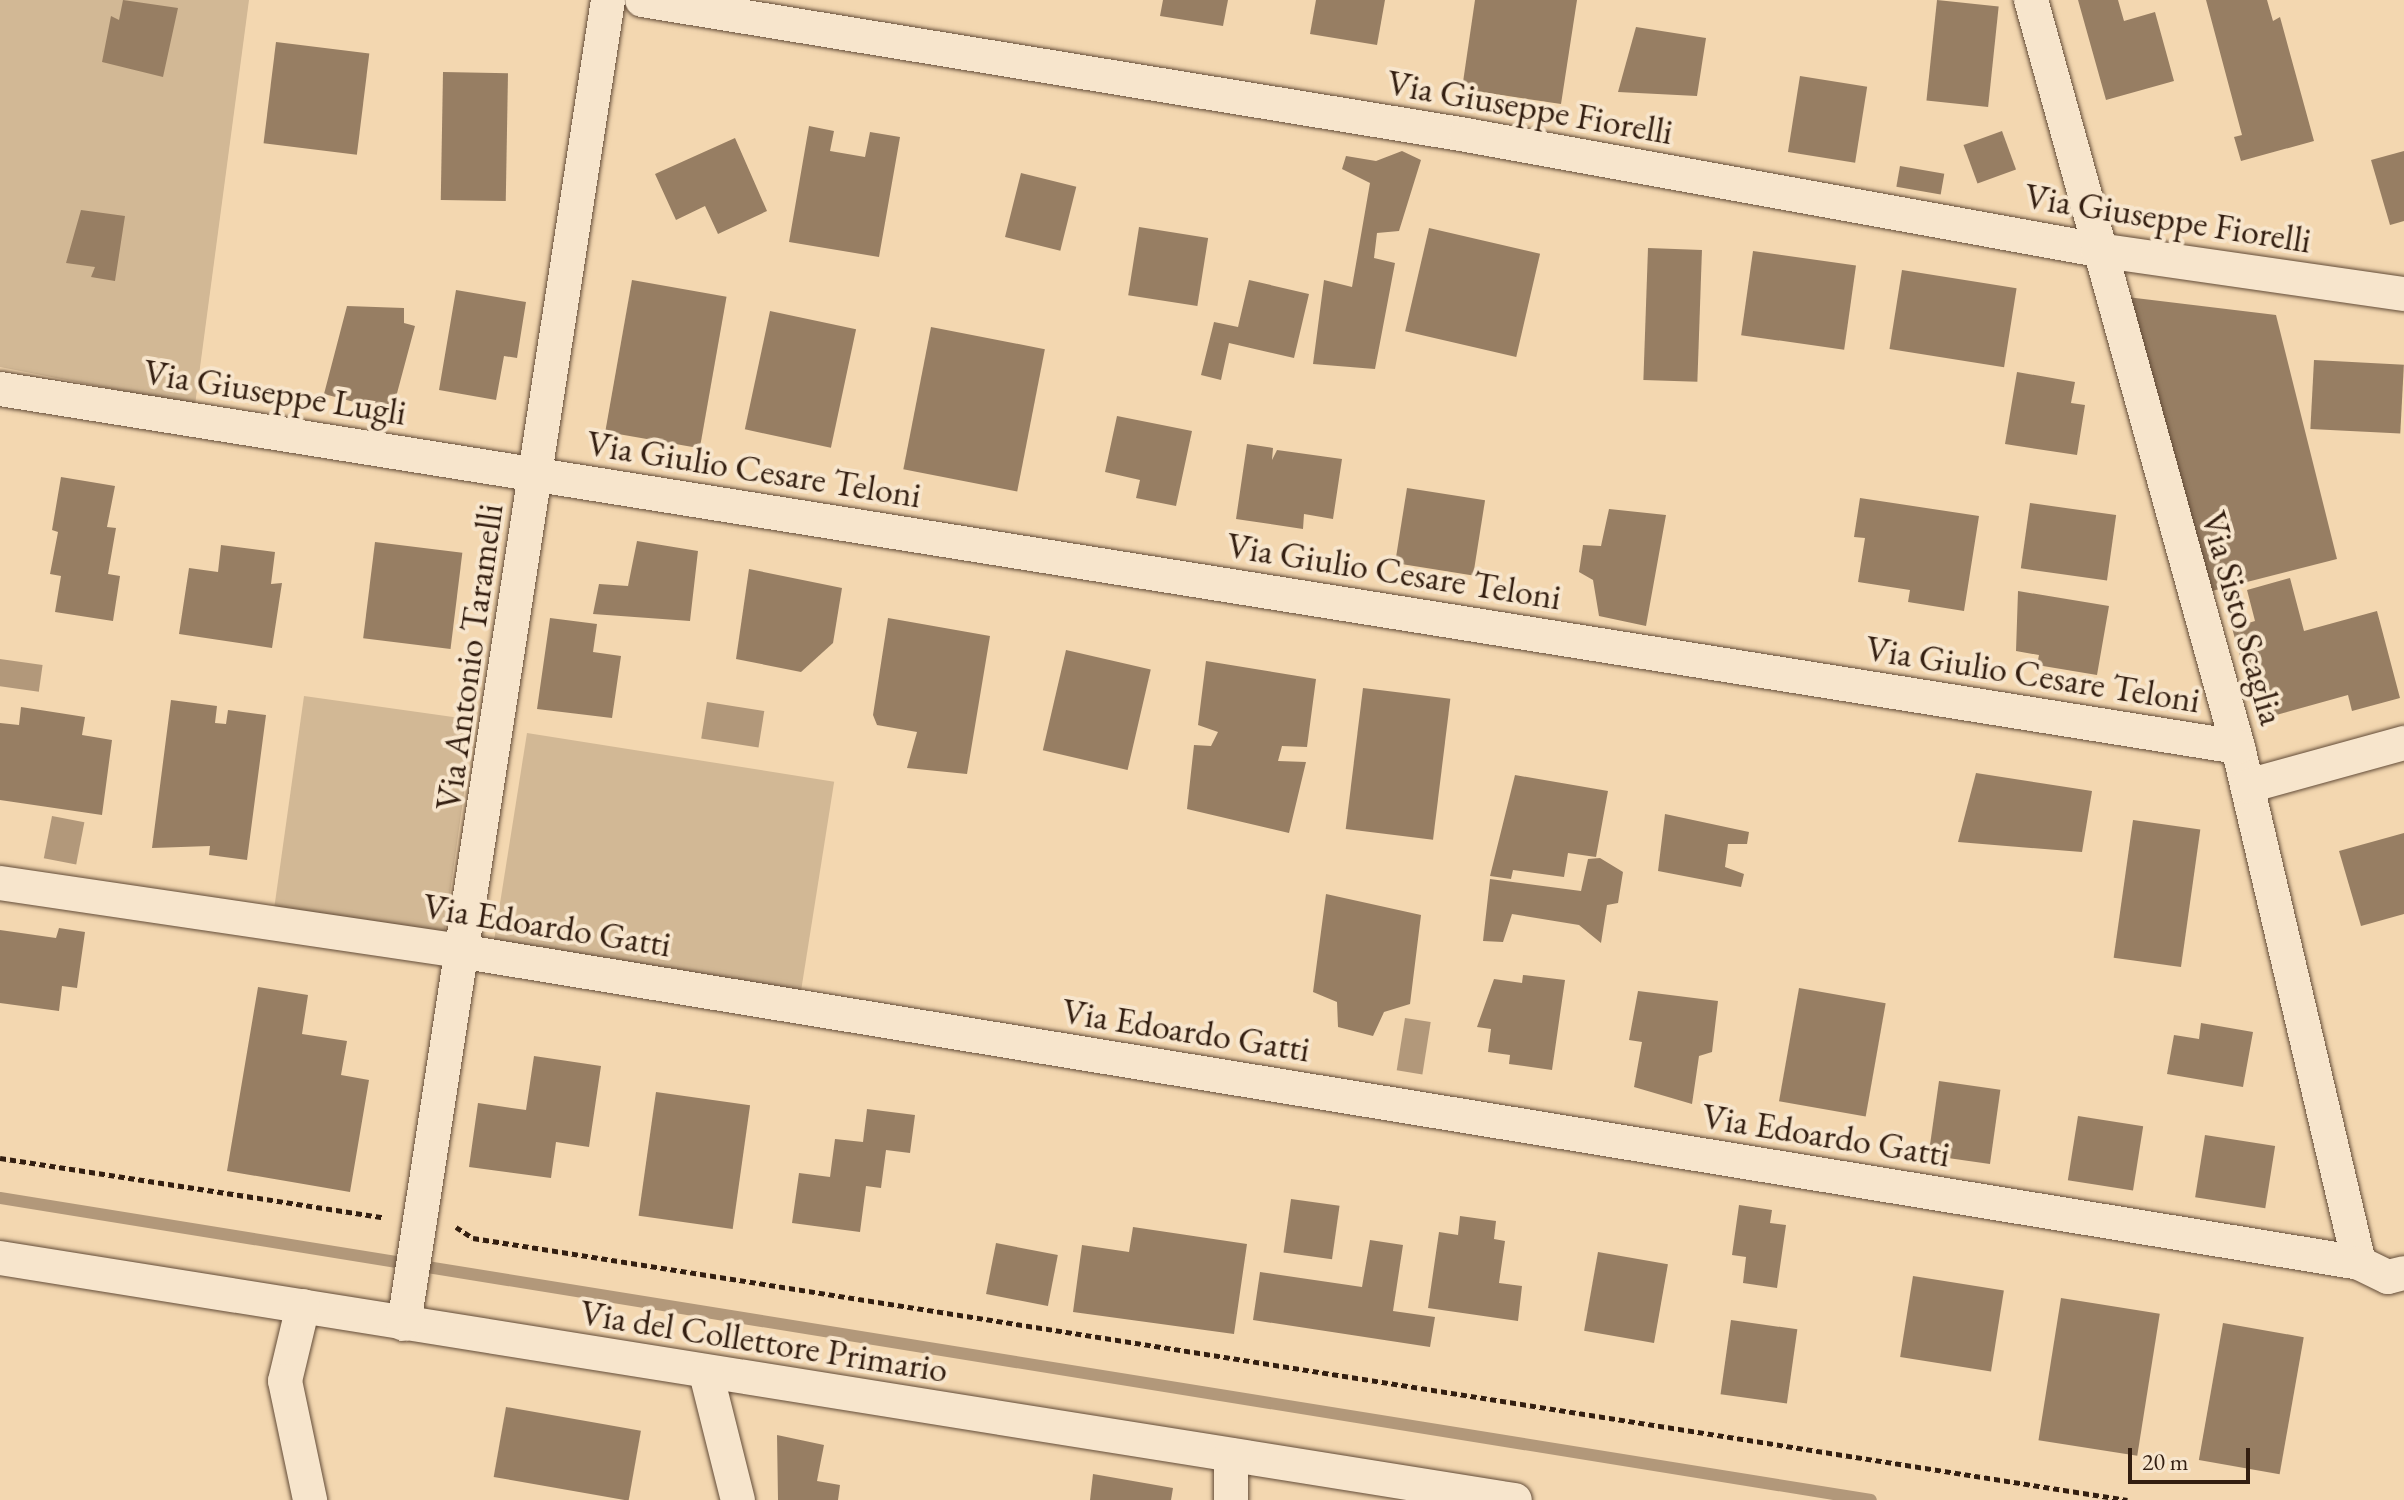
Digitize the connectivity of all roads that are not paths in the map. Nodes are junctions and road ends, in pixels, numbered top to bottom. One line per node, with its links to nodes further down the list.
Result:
1 (608, 0): 7 (street, Via Antonio Taramelli)
2 (642, 0): 4 (street, Via Giuseppe Fiorelli)
3 (2031, 0): 4 (street, Via Sisto Scaglia)
4 (2098, 250): 5 (street, Via Giuseppe Fiorelli); 9 (street, Via Sisto Scaglia)
5 (2404, 294)
6 (0, 389): 7 (street, Via Giuseppe Lugli)
7 (536, 475): 9 (street, Via Giulio Cesare Teloni); 12 (street, Via Antonio Taramelli)
8 (2404, 743): 10 (street)
9 (2238, 747): 10 (street, Via Sisto Scaglia)
10 (2248, 786): 14 (street, Via Sisto Scaglia)
11 (0, 883): 12 (street, Via Edoardo Gatti)
12 (465, 952): 14 (street, Via Edoardo Gatti); 17 (street, Via Antonio Taramelli)
13 (0, 1258): 16 (street, Via del Collettore Primario)
14 (2359, 1263): 15 (street, Via Edoardo Gatti)
15 (2404, 1273)
16 (303, 1306): 17 (street, Via del Collettore Primario); 20 (street)
17 (404, 1324): 18 (street, Via del Collettore Primario)
18 (706, 1373): 19 (street, Via del Collettore Primario); 21 (street)
19 (1231, 1455): 22 (street); 23 (street, Via del Collettore Primario)
20 (310, 1500)
21 (738, 1500)
22 (1231, 1500)
23 (1515, 1500)

